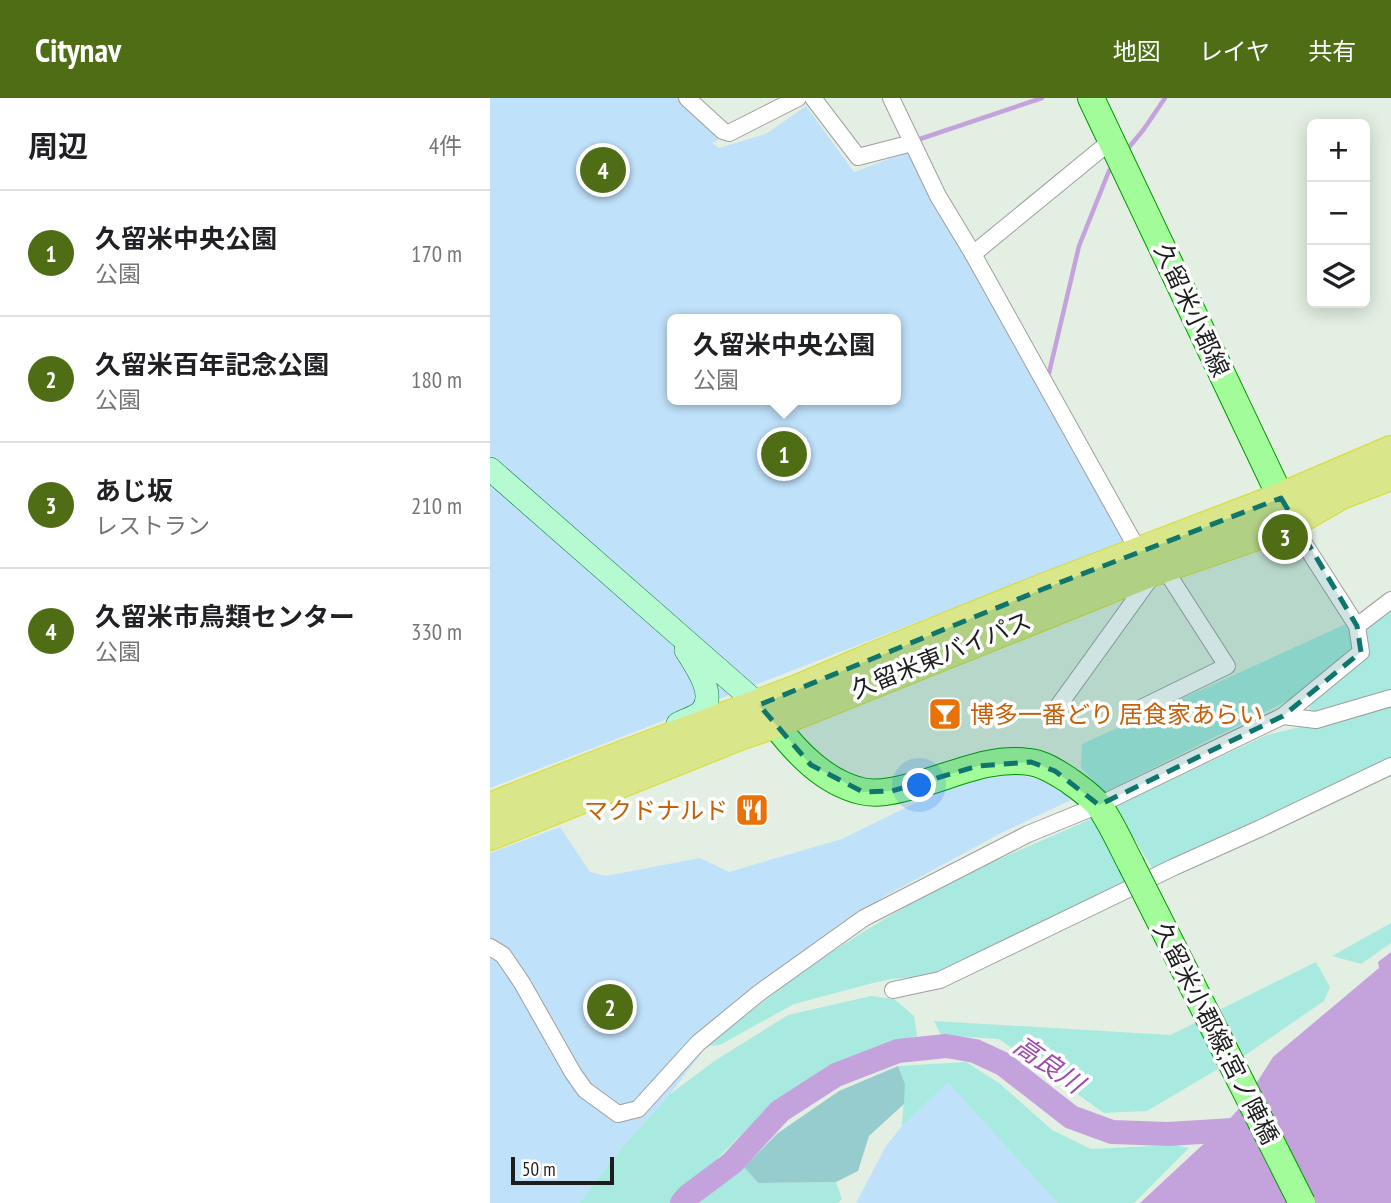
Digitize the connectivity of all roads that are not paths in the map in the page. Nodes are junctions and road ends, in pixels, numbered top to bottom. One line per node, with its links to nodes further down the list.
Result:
1 (687, 98): 2 (street)
2 (798, 98)
3 (813, 98): 7 (street)
4 (891, 98): 7 (street)
5 (1091, 98): 6 (main road, 久留米小郡線)
6 (1112, 140): 8 (street); 12 (main road, 久留米小郡線)
7 (912, 143): 8 (street)
8 (973, 254): 13 (street)
9 (1391, 451): 12 (highway, 久留米東バイパス)
10 (490, 469): 17 (street)
11 (1391, 475): 12 (highway, 久留米東バイパス)
12 (1286, 510): 13 (highway, 久留米東バイパス); 14 (highway, 久留米東バイパス); 16 (street)
13 (1139, 552): 20 (highway, 久留米東バイパス)
14 (1174, 564): 19 (street); 20 (highway, 久留米東バイパス); 21 (street)
15 (1391, 600): 16 (street)
16 (1357, 626): 22 (street)
17 (674, 631): 20 (street); 23 (street)
18 (1391, 698): 22 (street)
19 (1143, 707)
20 (766, 714): 23 (highway, 久留米東バイパス); 26 (main road); 27 (highway, 久留米東バイパス)
21 (1051, 716)
22 (1283, 716): 26 (street)
23 (601, 764): 25 (highway, 久留米東バイパス)
24 (1391, 766): 29 (street)
25 (490, 808)
26 (1103, 813): 28 (street); 30 (main road, 久留米小郡線;宮ノ陣橋, bridge)
27 (490, 835)
28 (490, 947)
29 (893, 990)
30 (1302, 1203)

